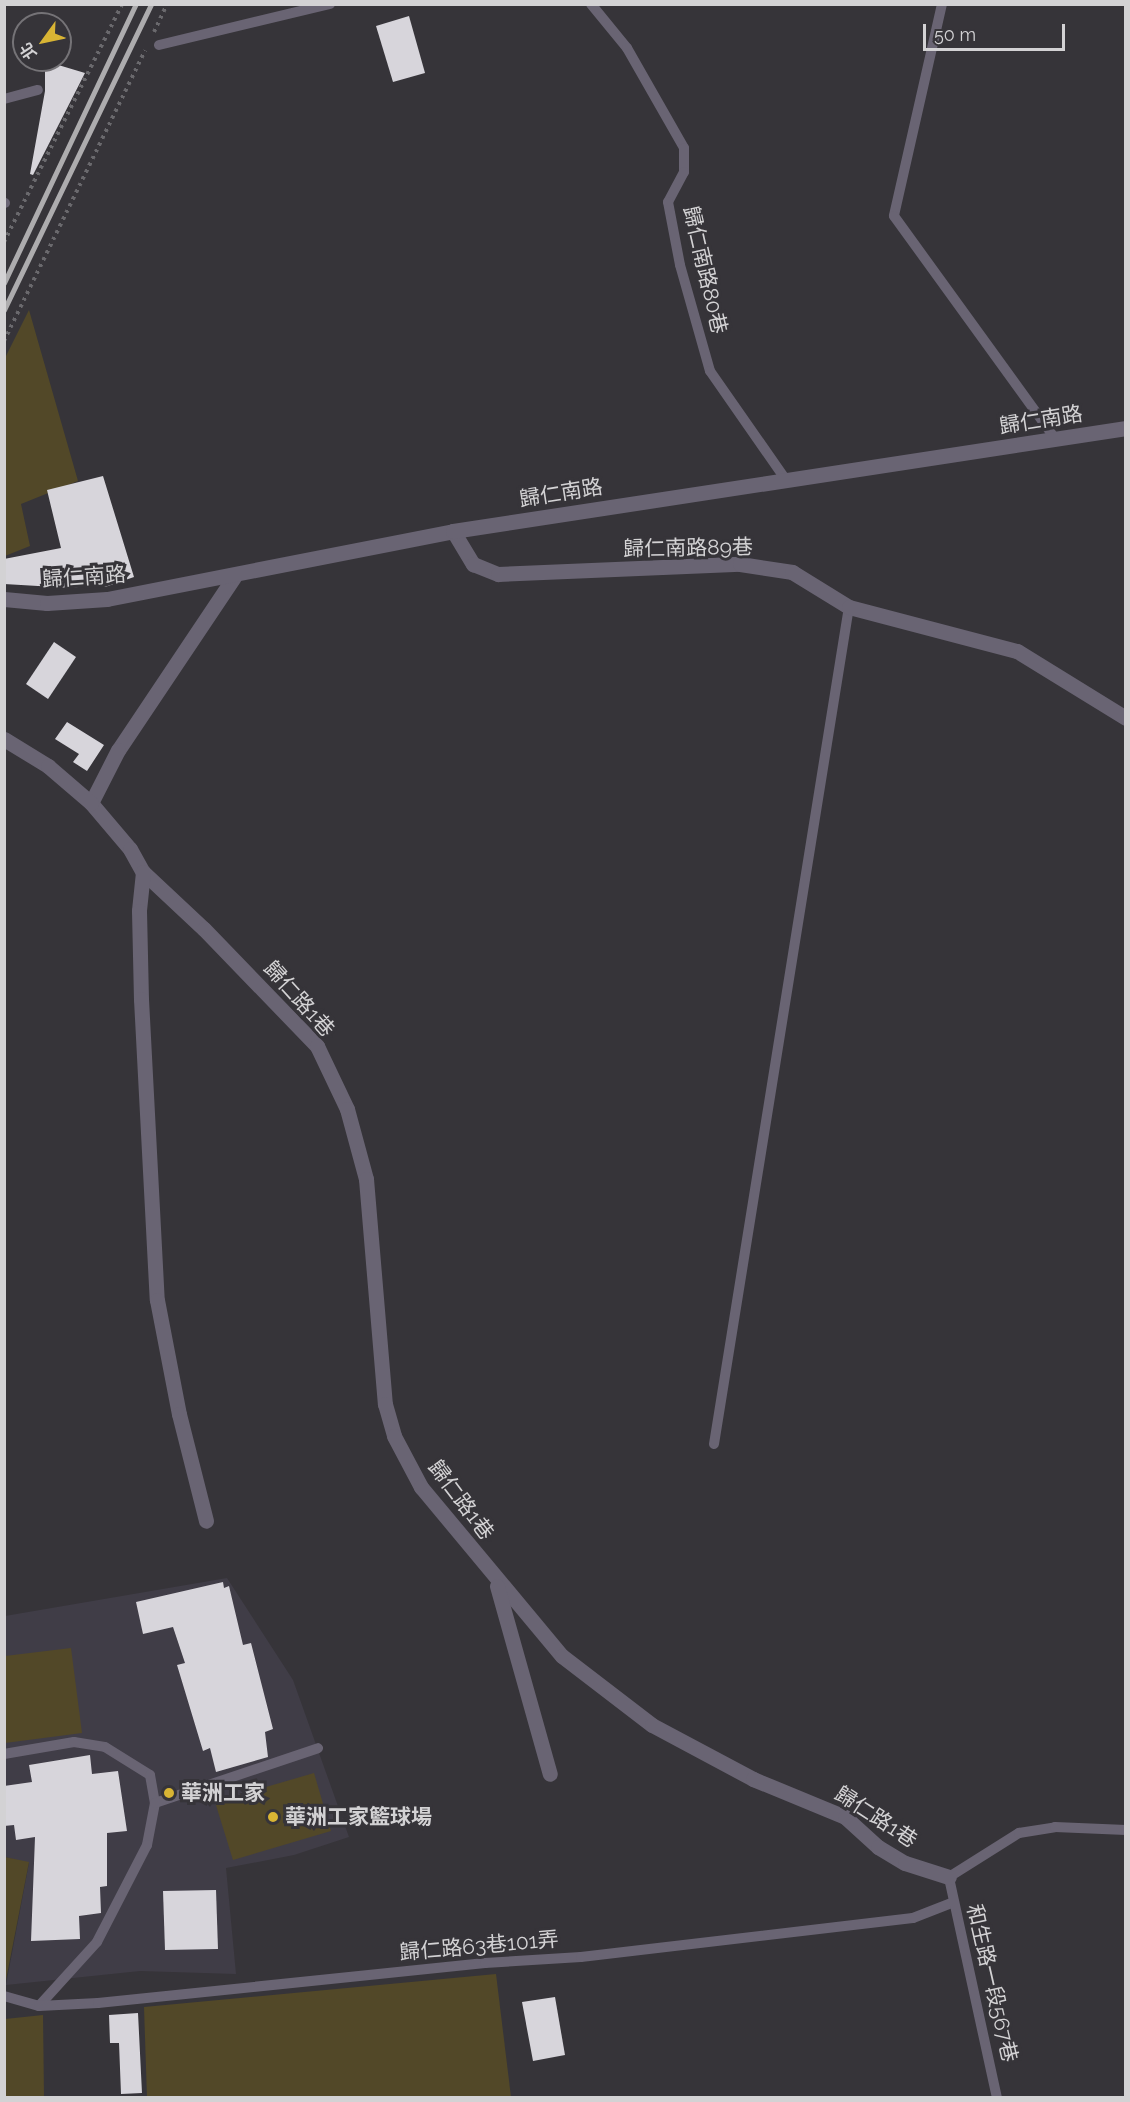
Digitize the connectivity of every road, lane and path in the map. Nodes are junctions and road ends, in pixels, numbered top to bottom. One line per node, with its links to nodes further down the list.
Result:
1 (122, 4): 10 (path)
2 (167, 4): 6 (path)
3 (330, 4): 7 (lane)
4 (591, 4): 14 (lane, 歸仁南路80巷)
5 (942, 4): 13 (lane)
6 (153, 34)
7 (154, 45): 11 (path)
8 (38, 90): 9 (lane)
9 (4, 99)
10 (4, 243)
11 (4, 341)
12 (1125, 428): 13 (street, 歸仁南路)
13 (1056, 440): 14 (street, 歸仁南路)
14 (786, 480): 15 (street, 歸仁南路)
15 (453, 531): 16 (street, 歸仁南路); 18 (street, 歸仁南路89巷)
16 (234, 577): 17 (street, 歸仁南路); 21 (street)
17 (4, 599)
18 (849, 607): 19 (street, 歸仁南路89巷); 23 (lane)
19 (1125, 718)
20 (4, 739): 21 (street, 歸仁路1巷)
21 (91, 803): 22 (street, 歸仁路1巷)
22 (143, 872): 24 (street); 25 (street, 歸仁路1巷)
23 (714, 1444)
24 (206, 1521)
25 (496, 1581): 28 (street); 31 (street, 歸仁路1巷)
26 (318, 1749): 29 (lane)
27 (4, 1754): 29 (lane)
28 (550, 1774)
29 (155, 1803): 34 (lane)
30 (1125, 1830): 31 (lane)
31 (949, 1877): 32 (lane, 和生路一段567巷)
32 (954, 1902): 34 (lane, 歸仁路63巷101弄); 35 (lane, 和生路一段567巷)
33 (4, 1996): 34 (lane, 歸仁路63巷101弄)
34 (39, 2006)
35 (998, 2097)

